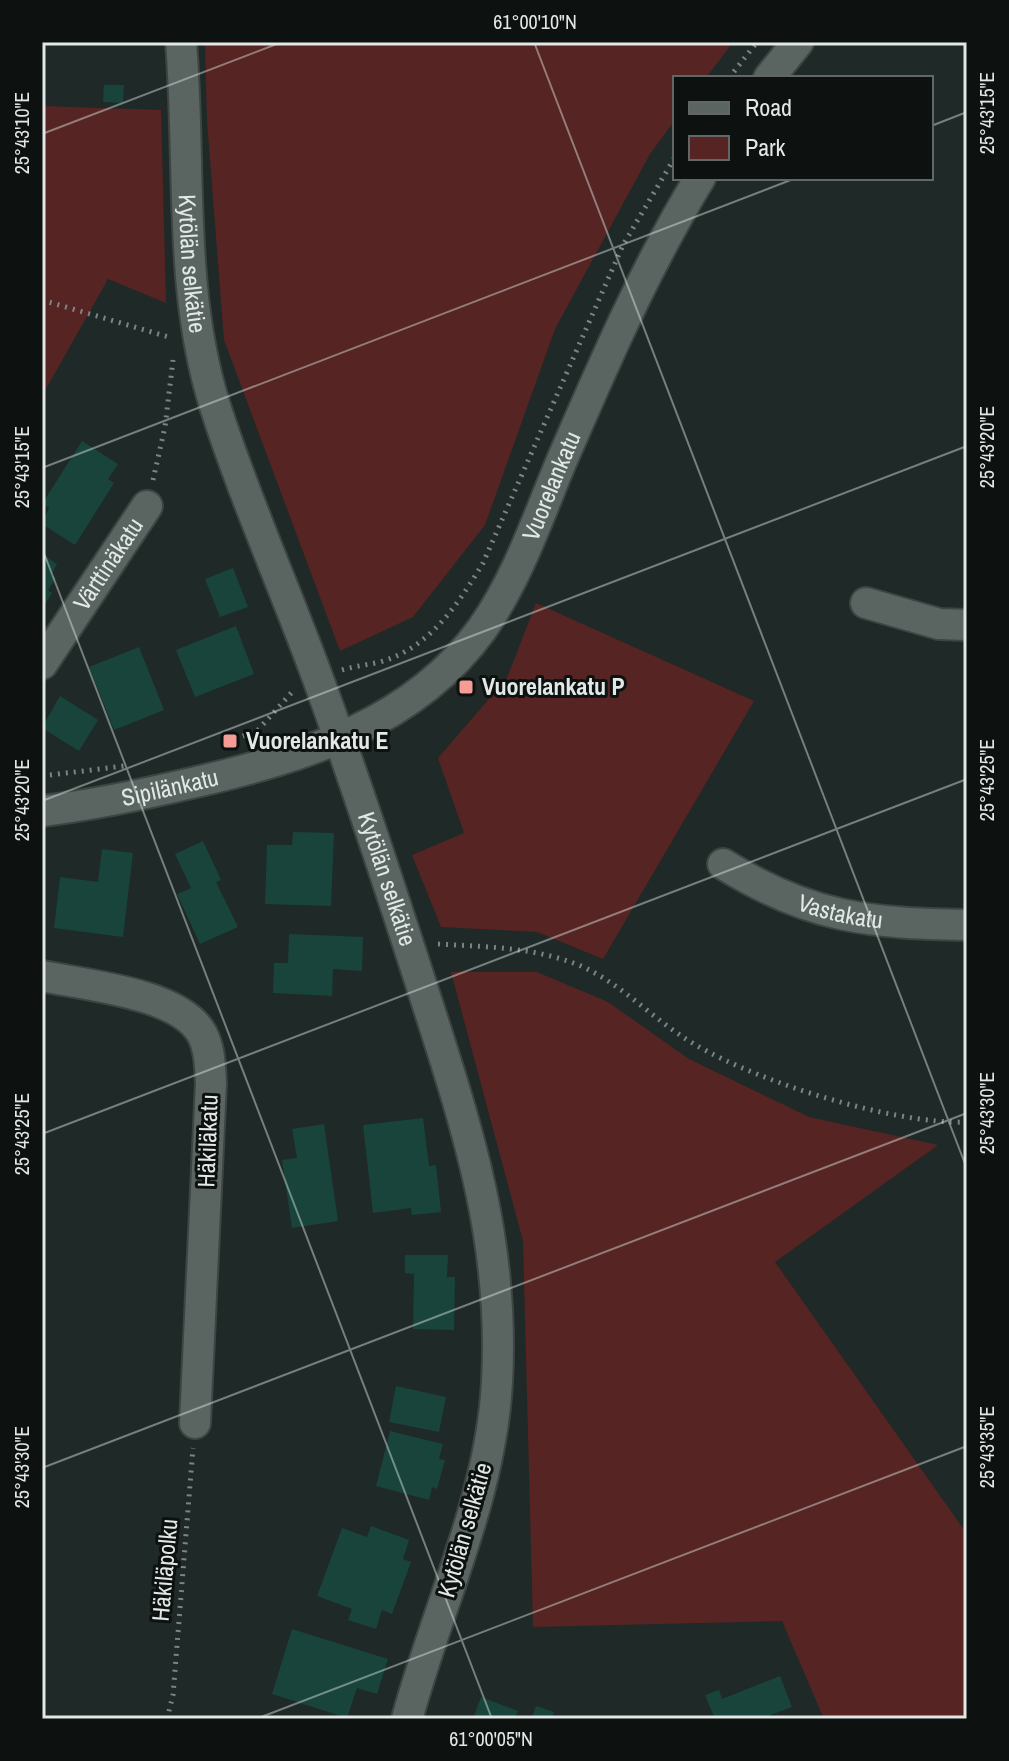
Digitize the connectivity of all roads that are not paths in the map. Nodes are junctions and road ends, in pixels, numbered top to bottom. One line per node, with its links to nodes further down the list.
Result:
1 (181, 42): 9 (street, Kytölän selkätie)
2 (798, 42): 3 (street)
3 (771, 76)
4 (699, 180): 9 (street, Vuorelankatu)
5 (147, 506): 8 (street, Värttinäkatu)
6 (866, 603): 7 (street)
7 (967, 625)
8 (42, 664)
9 (340, 740): 10 (street, Sipilänkatu); 15 (street, Kytölän selkätie)
10 (42, 811)
11 (723, 864): 12 (street, Vastakatu)
12 (967, 925)
13 (42, 976): 14 (street, Häkiläkatu)
14 (195, 1423)
15 (407, 1719)

